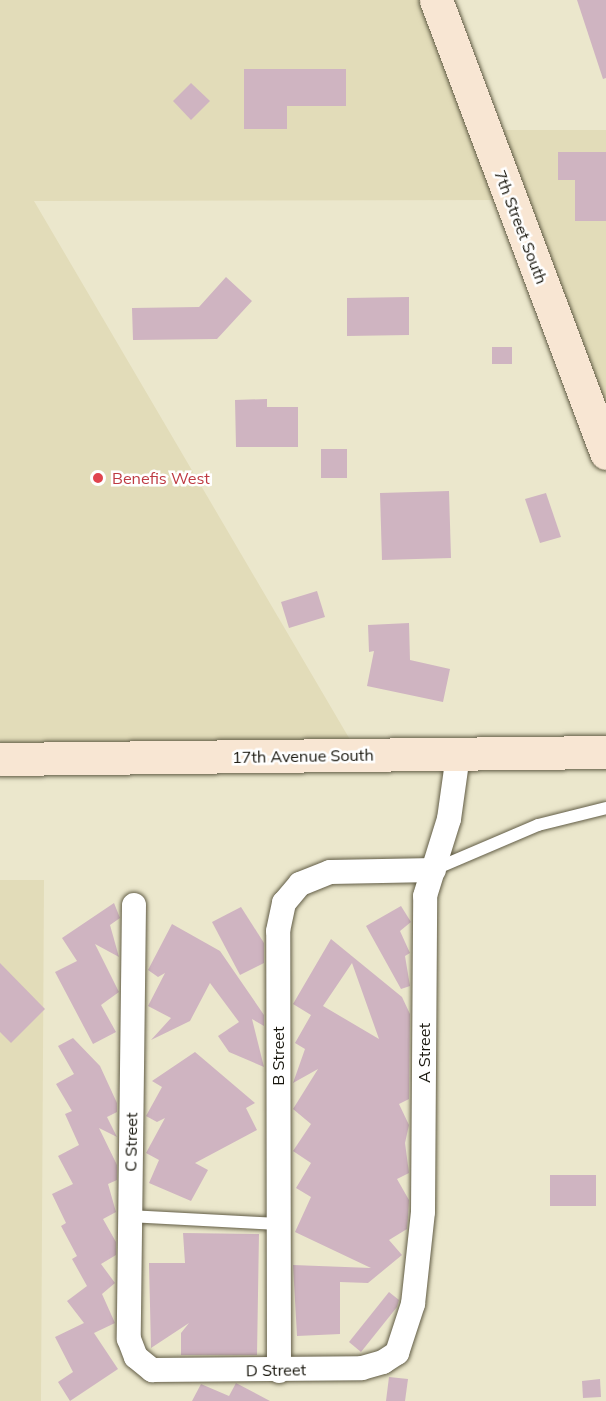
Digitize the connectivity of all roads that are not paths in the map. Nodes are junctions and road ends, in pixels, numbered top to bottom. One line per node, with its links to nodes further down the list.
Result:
1 (436, 0): 2 (street, 7th Street South)
2 (606, 453)
3 (606, 752): 4 (street, 17th Avenue South)
4 (458, 755): 5 (street, 17th Avenue South); 7 (street, A Street)
5 (0, 759)
6 (606, 808): 7 (lane)
7 (434, 870): 10 (street, B Street); 11 (street, A Street)
8 (134, 905): 9 (street, C Street)
9 (130, 1216): 10 (lane); 12 (street, C Street)
10 (277, 1224): 13 (street, B Street)
11 (398, 1353): 13 (street, D Street)
12 (152, 1370): 13 (street, D Street)
13 (279, 1371)

